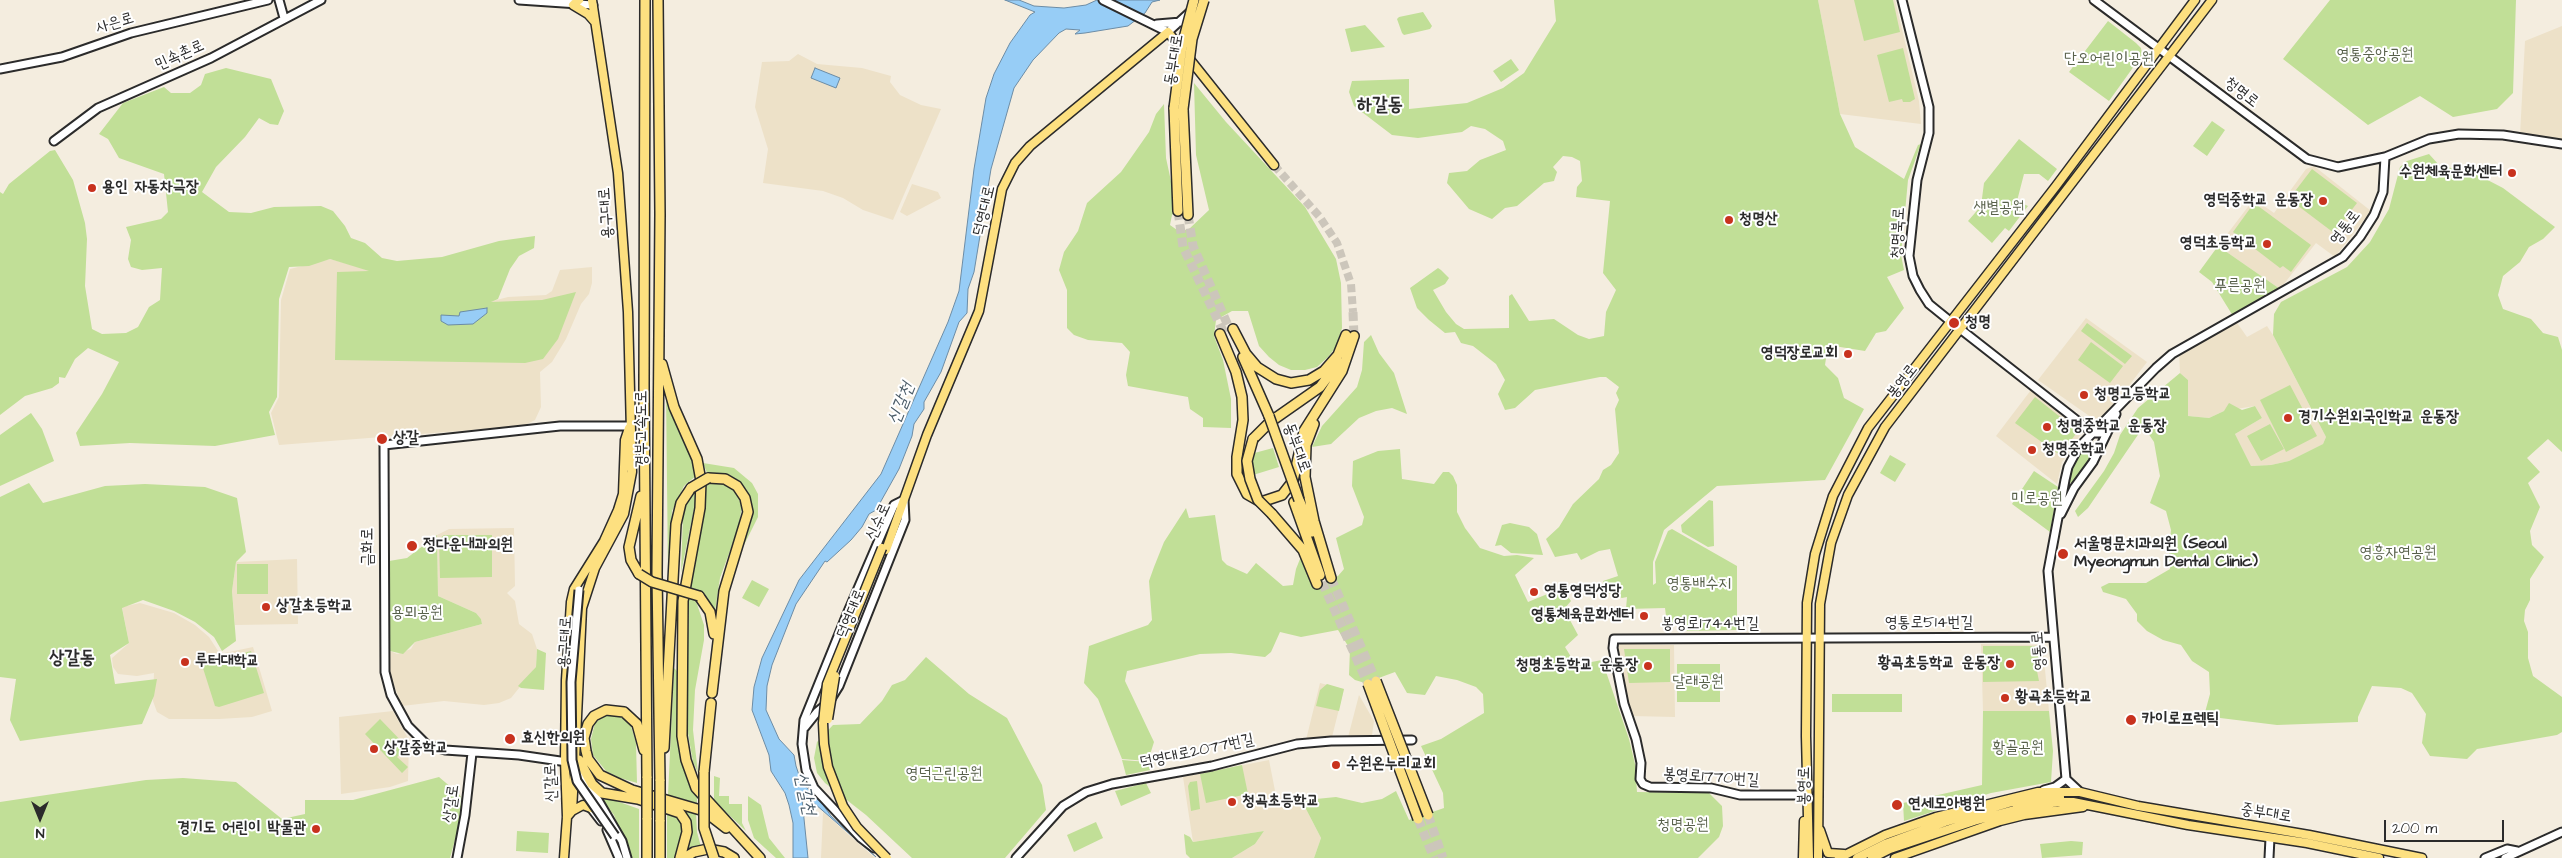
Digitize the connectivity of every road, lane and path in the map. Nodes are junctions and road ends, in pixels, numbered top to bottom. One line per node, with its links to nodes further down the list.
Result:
1 (268, 0): 23 (street, 사은로)
2 (279, 0): 16 (street)
3 (321, 0): 16 (street, 민속촌로)
4 (518, 0): 14 (street)
5 (645, 0): 44 (highway, 경부고속도로)
6 (658, 0): 35 (highway, 경부고속도로)
7 (1104, 0): 19 (street)
8 (1194, 0): 24 (highway, 동부대로, bridge)
9 (1203, 0): 18 (street, 덕영대로); 24 (highway, 동부대로, bridge)
10 (1902, 0): 31 (street, 청명북로)
11 (2094, 0): 21 (street, 청명로)
12 (2194, 0): 21 (main road, 봉영로)
13 (2212, 0): 22 (main road, 봉영로)
14 (576, 2): 15 (street); 17 (main road)
15 (593, 2): 17 (main road, 용구대로)
16 (284, 18): 25 (street, 민속촌로)
17 (595, 22): 38 (main road, 용구대로)
18 (1181, 22): 19 (street); 20 (street, 덕영대로)
19 (1153, 24): 20 (street)
20 (1168, 32): 28 (main road); 47 (main road, 덕영대로)
21 (2158, 48): 22 (street, 청명로); 31 (main road, 봉영로)
22 (2169, 57): 27 (street, 청명로); 32 (main road, 봉영로)
23 (0, 69)
24 (1178, 109): 29 (highway, 동부대로); 30 (highway, 동부대로)
25 (54, 141)
26 (2562, 144): 27 (street)
27 (2385, 157): 36 (street, 영통로)
28 (1274, 165)
29 (1178, 211)
30 (1188, 215)
31 (1950, 321): 32 (street, 청명북로); 53 (main road, 봉영로)
32 (1960, 329): 39 (street, 청명북로); 54 (main road, 봉영로)
33 (1227, 331): 34 (highway); 37 (highway, 동부대로); 41 (highway)
34 (1351, 336): 37 (highway); 41 (highway)
35 (659, 338): 67 (highway, 경부고속도로); 98 (highway)
36 (2118, 409): 39 (street, 영통로); 40 (street, 영통로)
37 (1267, 419): 48 (highway, 동부대로, bridge); 48 (highway, 동부대로, bridge)
38 (630, 426): 51 (main road, 용구대로); 61 (street, 금화로); 63 (main road, 용구대로)
39 (2093, 433): 40 (street); 42 (street, 영통로)
40 (2107, 433): 43 (street, 영통로)
41 (1304, 440): 48 (highway)
42 (2085, 440): 43 (street); 45 (street, 영통로)
43 (2099, 450): 46 (street, 영통로)
44 (645, 461): 56 (highway, bridge); 64 (highway, 경부고속도로)
45 (2065, 480): 46 (street); 49 (street, 영통로)
46 (2077, 484): 49 (street, 영통로)
47 (904, 500): 50 (main road, 신수로); 59 (street, 덕영대로); 59 (street, 덕영대로)
48 (1301, 500)
49 (2058, 517): 52 (street, 영통로)
50 (884, 549): 99 (main road, 신수로, bridge); 100 (main road, 신수로, bridge)
51 (576, 589): 62 (main road, 신갈로); 90 (street, 용구대로, bridge)
52 (2052, 637): 54 (street, 영통로514번길); 66 (street, 영통로)
53 (1805, 638): 54 (street, 영통로514번길); 55 (street, 봉영로1744번길); 70 (main road, 봉영로)
54 (1819, 638): 80 (main road, 봉영로)
55 (1614, 639): 70 (street, 봉영로1770번길)
56 (715, 669): 57 (highway); 67 (highway, bridge)
57 (712, 693)
58 (711, 703): 96 (highway, bridge)
59 (805, 727): 99 (street, 덕영대로)
60 (1412, 740): 101 (street, 덕영대로2077번길)
61 (472, 753): 62 (street, 금화로); 88 (street, 상갈로)
62 (564, 760): 63 (street, 금화로); 74 (main road, 신갈로)
63 (577, 761): 65 (street); 74 (main road, 용구대로); 94 (highway)
64 (647, 766): 92 (highway, 경부고속도로, bridge); 98 (highway)
65 (584, 777): 73 (street); 91 (street)
66 (2066, 779): 68 (street); 69 (street)
67 (660, 781): 93 (highway, 경부고속도로, bridge)
68 (2038, 792): 69 (main road, 중부대로); 87 (main road, 중부대로)
69 (2080, 792): 71 (main road, 중부대로)
70 (1808, 795): 77 (main road, 봉영로)
71 (2104, 800): 75 (main road, 중부대로); 104 (main road, 중부대로)
72 (2090, 806): 75 (main road, 중부대로); 105 (main road, 중부대로); 106 (main road, 중부대로)
73 (591, 808): 74 (main road); 90 (street)
74 (570, 814): 89 (main road, 신갈로)
75 (2158, 814): 79 (main road, 중부대로); 81 (main road, 중부대로)
76 (1428, 815): 78 (highway, bridge)
77 (1808, 816): 82 (main road, 봉영로); 102 (main road)
78 (1418, 819)
79 (2210, 819): 81 (main road); 109 (main road, 중부대로)
80 (1818, 828): 86 (main road, 봉영로); 87 (main road)
81 (2208, 828): 84 (main road, 중부대로)
82 (1809, 831): 86 (main road); 103 (main road, 봉영로)
83 (2562, 832): 85 (street)
84 (2270, 838): 107 (street); 108 (main road, 중부대로)
85 (2513, 854): 110 (street); 111 (street)
86 (1818, 855)
87 (1843, 856)
88 (457, 858)
89 (564, 858)
90 (620, 858)
91 (627, 858)
92 (647, 858)
93 (660, 858)
94 (680, 858)
95 (684, 858): 97 (highway)
96 (714, 858)
97 (733, 858)
98 (760, 858)
99 (887, 858)
100 (894, 858)
101 (1016, 858)
102 (1803, 858)
103 (1809, 858)
104 (1857, 858)
105 (1872, 858)
106 (1895, 858)
107 (2269, 858)
108 (2379, 858)
109 (2422, 858)
110 (2485, 858)
111 (2505, 858)

